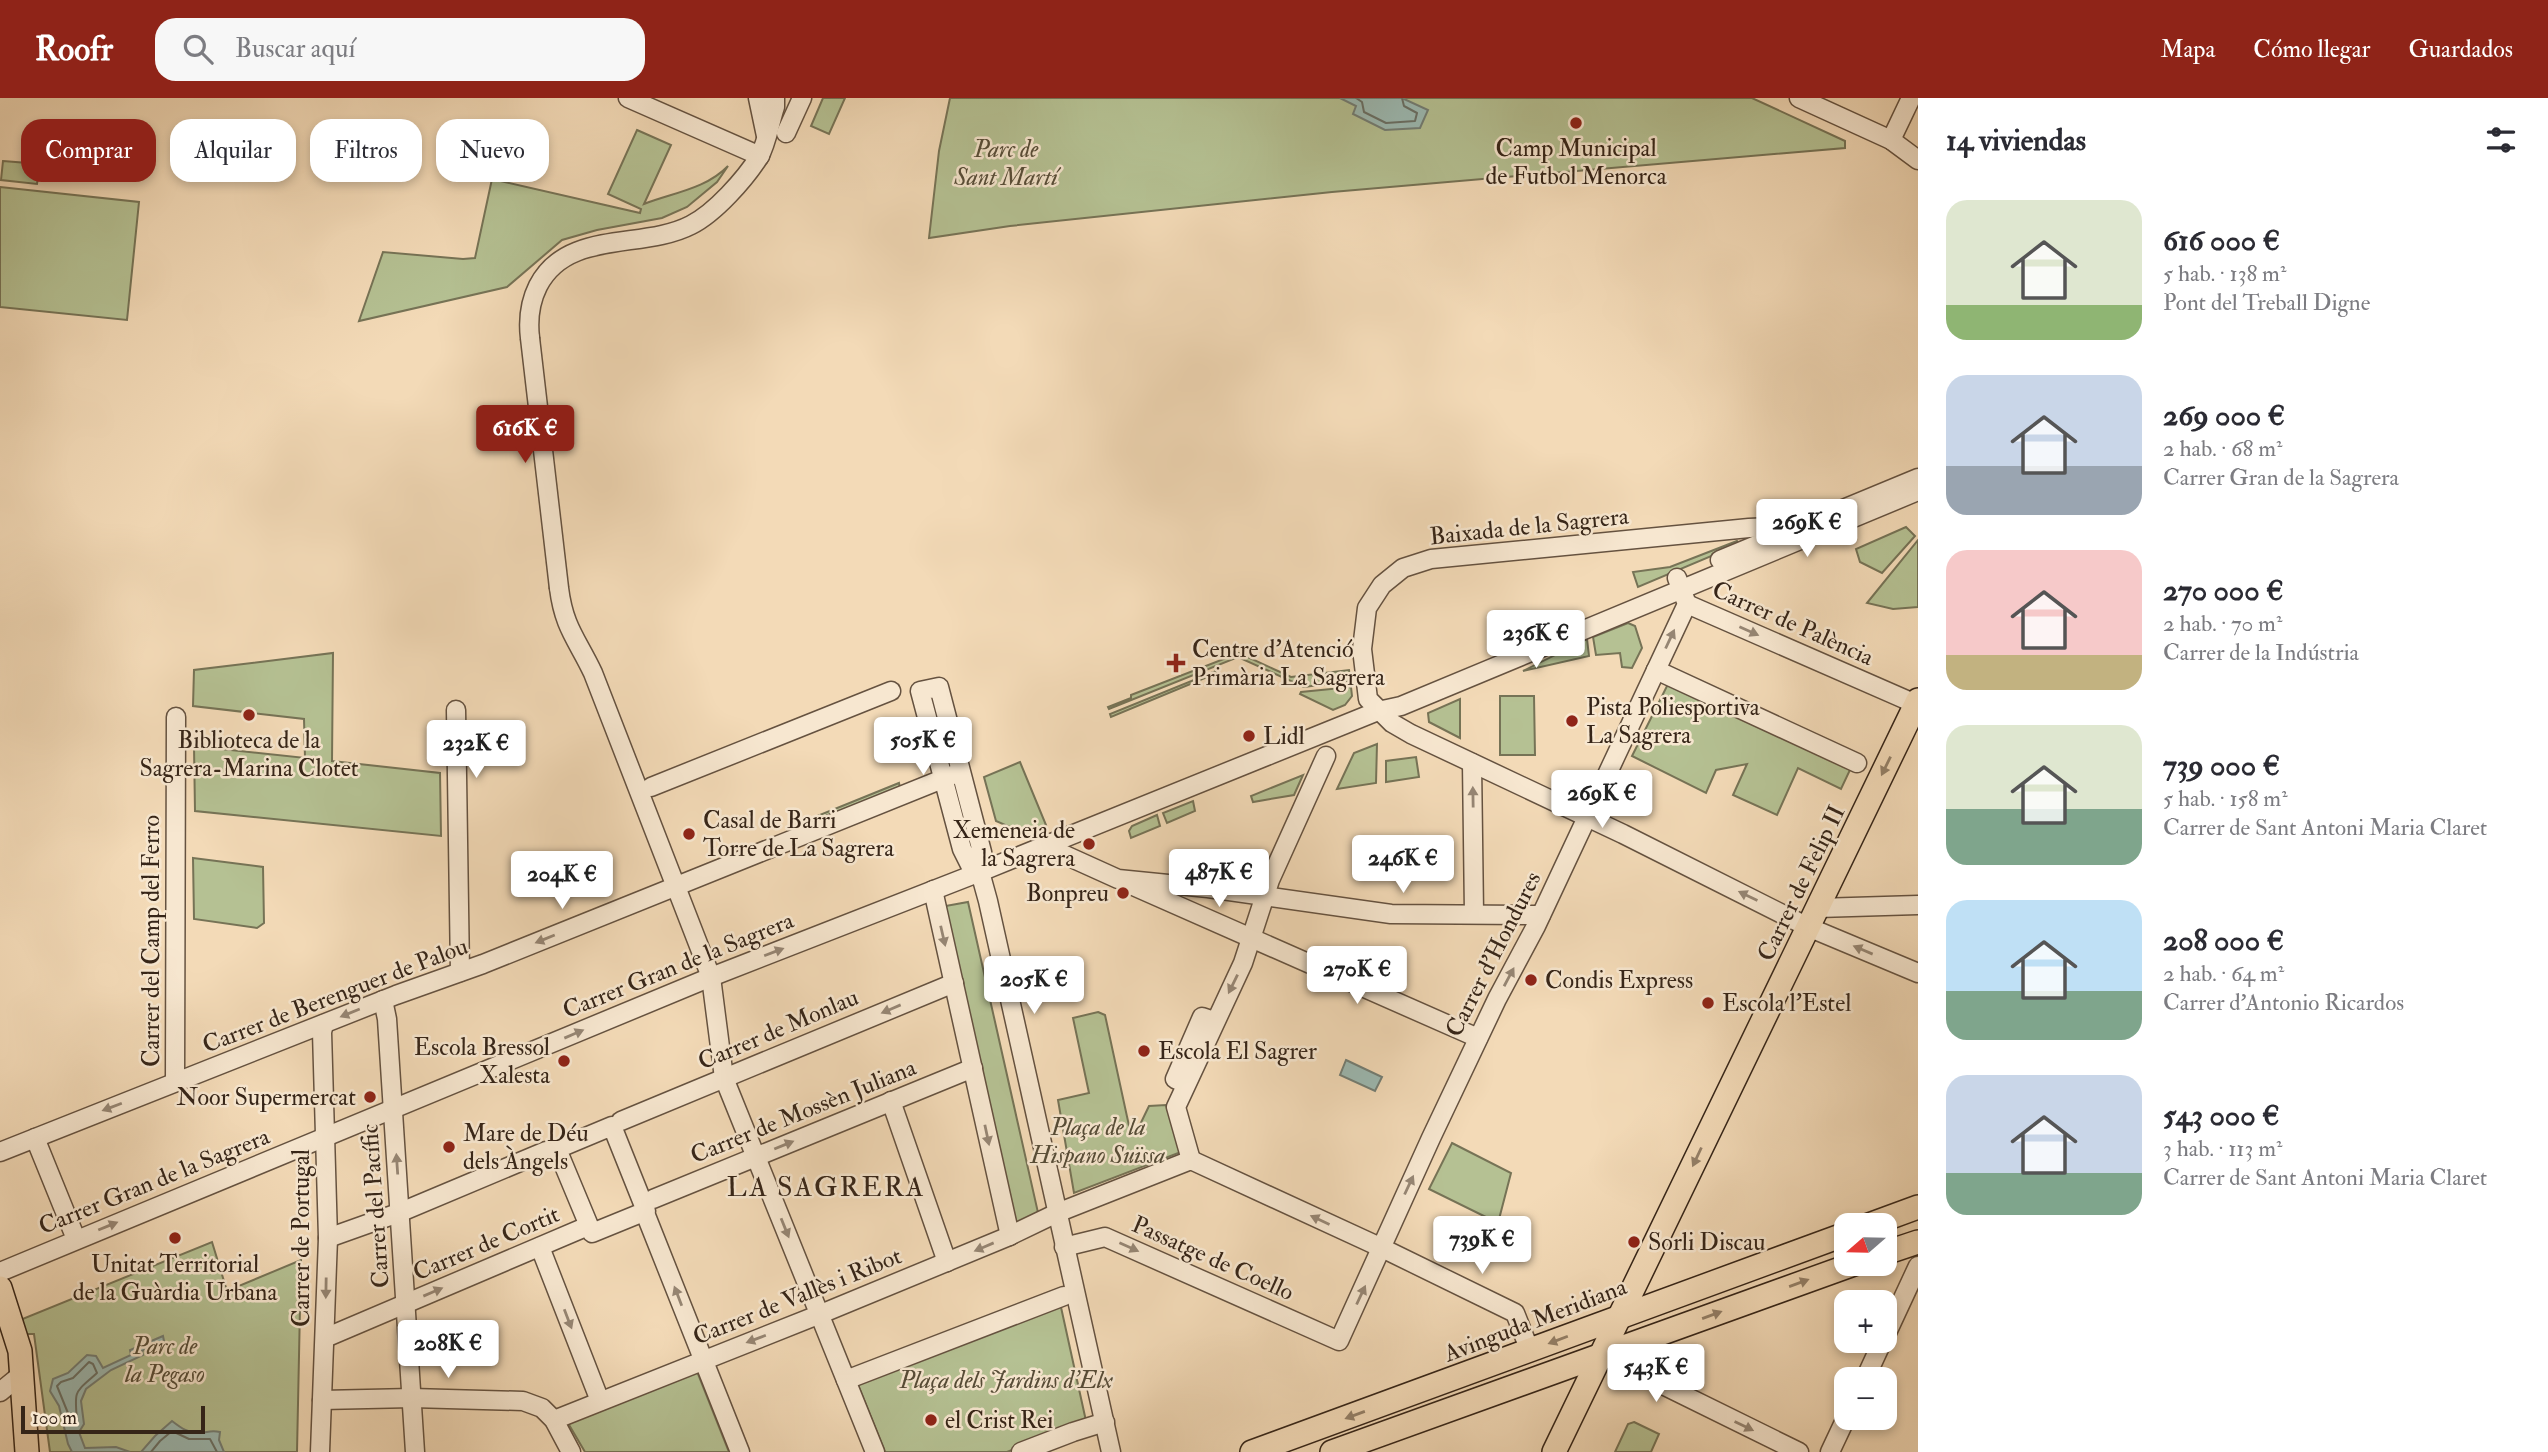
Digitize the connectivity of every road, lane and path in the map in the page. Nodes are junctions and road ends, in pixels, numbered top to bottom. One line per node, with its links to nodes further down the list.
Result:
1 (628, 98): 10 (street)
2 (758, 98): 8 (street)
3 (775, 98): 8 (street)
4 (802, 98): 7 (street)
5 (1799, 98): 9 (street)
6 (1911, 98): 9 (street)
7 (786, 133)
8 (766, 136): 10 (street)
9 (1891, 139): 11 (street)
10 (760, 156): 25 (street, bridge)
11 (1918, 160)
12 (1918, 478): 14 (street, Carrer Gran de la Sagrera)
13 (1918, 491): 15 (street, Carrer Gran de la Sagrera)
14 (1778, 535): 15 (street, Carrer Gran de la Sagrera); 20 (street, Baixada de la Sagrera)
15 (1682, 590): 16 (street, Carrer d'Hondures, one-way to 15); 18 (street, Carrer de Palència, one-way to 18); 20 (street, Carrer Gran de la Sagrera)
16 (1656, 670): 24 (street); 26 (street, Carrer d'Hondures)
17 (891, 691): 25 (street)
18 (1917, 703): 36 (main road, Carrer de Felip II, one-way to 36)
19 (456, 710): 38 (street)
20 (1378, 710): 23 (street); 27 (street, Carrer Gran de la Sagrera)
21 (176, 717): 47 (street, Carrer del Camp del Ferro)
22 (1326, 756): 32 (street)
23 (1472, 763): 26 (street); 34 (street, one-way to 23)
24 (1857, 764)
25 (645, 788): 30 (street)
26 (1587, 817): 35 (street, Carrer d'Hondures); 36 (street, one-way to 26)
27 (1045, 846): 28 (street, Carrer Gran de la Sagrera); 29 (street)
28 (980, 872): 30 (street, Carrer de Berenguer de Palou); 31 (street, Carrer Gran de la Sagrera); 59 (street)
29 (1118, 879): 32 (street); 37 (street)
30 (677, 885): 38 (street, Carrer de Berenguer de Palou, one-way to 38); 40 (street)
31 (933, 890): 40 (street, Carrer Gran de la Sagrera, one-way to 31); 41 (street, one-way to 41)
32 (1265, 897): 34 (street); 37 (street)
33 (1918, 905): 36 (street)
34 (1474, 914): 35 (street)
35 (1541, 915): 44 (street, Carrer d'Hondures, one-way to 35)
36 (1813, 918): 39 (street, one-way to 36); 80 (main road, Carrer de Felip II, one-way to 80)
37 (1251, 936): 44 (street); 56 (street, one-way to 56)
38 (460, 972): 42 (street, Carrer de Berenguer de Palou)
39 (1918, 973)
40 (711, 977): 46 (street); 49 (street, Carrer Gran de la Sagrera, one-way to 40)
41 (954, 983): 45 (street); 46 (street, Carrer de Monlau, one-way to 46)
42 (383, 1000): 43 (street, Carrer de Berenguer de Palou, one-way to 43); 49 (street, Carrer del Pacífic)
43 (324, 1024): 47 (street, Carrer de Berenguer de Palou); 51 (street, Carrer de Portugal)
44 (1478, 1038): 68 (street, Carrer d'Hondures, one-way to 44)
45 (972, 1068): 48 (street, Carrer de Mossèn Juliana); 62 (street, one-way to 62)
46 (724, 1078): 50 (street, Carrer de Monlau); 55 (street)
47 (176, 1082): 52 (street, Carrer de Berenguer de Palou, one-way to 52)
48 (891, 1101): 55 (street, Carrer de Mossèn Juliana, one-way to 48); 72 (street)
49 (393, 1109): 51 (street, Carrer Gran de la Sagrera); 58 (street, Carrer del Pacífic, one-way to 49)
50 (621, 1121)
51 (325, 1137): 63 (street, Carrer de Portugal); 64 (street, Carrer Gran de la Sagrera, one-way to 51)
52 (35, 1138): 54 (street, Carrer de Berenguer de Palou); 64 (street)
53 (547, 1151): 58 (street)
54 (0, 1152)
55 (756, 1156): 79 (street, one-way to 79); 85 (street, Carrer de Mossèn Juliana, one-way to 55)
56 (1191, 1160): 59 (street, Carrer de Vallès i Ribot); 68 (street, one-way to 56)
57 (1918, 1207): 60 (main road)
58 (401, 1212): 63 (street); 77 (street, Carrer del Pacífic)
59 (1057, 1213): 62 (street, Carrer de Vallès i Ribot); 67 (street)
60 (1897, 1215)
61 (588, 1226): 61 (street, Carrer de Cortit); 66 (street, Carrer de Cortit)
62 (1010, 1236): 72 (street, Carrer de Vallès i Ribot, one-way to 72)
63 (328, 1238): 81 (street, Carrer de Portugal, one-way to 81)
64 (76, 1239): 74 (street, Carrer Gran de la Sagrera)
65 (1918, 1242): 69 (main road)
66 (540, 1247): 77 (street, Carrer de Cortit, one-way to 66); 91 (street, one-way to 91)
67 (1065, 1247): 82 (street, Passatge de Coello, one-way to 82); 93 (street)
68 (1382, 1248): 82 (street, Carrer d'Hondures, one-way to 68); 83 (street)
69 (1897, 1248)
70 (1834, 1256): 80 (main road, Avinguda Meridiana)
71 (1834, 1257): 84 (main road, Avinguda Meridiana, one-way to 71)
72 (947, 1262): 79 (street, Carrer de Vallès i Ribot)
73 (1918, 1266): 78 (street)
74 (0, 1272)
75 (0, 1288): 86 (main road)
76 (1064, 1296): 87 (street)
77 (406, 1303): 81 (street, Carrer de Cortit); 89 (street, Carrer del Pacífic)
78 (1897, 1311)
79 (820, 1314): 85 (street, Carrer de Vallès i Ribot, one-way to 85); 87 (street)
80 (1621, 1315): 83 (main road, Avinguda Meridiana, one-way to 83); 84 (main road, Carrer de Felip II)
81 (325, 1338): 90 (street, Carrer de Portugal)
82 (1339, 1341)
83 (1530, 1351): 103 (main road, Avinguda Meridiana, one-way to 103)
84 (1602, 1355): 104 (main road, Avinguda Meridiana); 105 (main road); 106 (street, one-way to 106)
85 (702, 1360): 91 (street, Carrer de Vallès i Ribot); 99 (street)
86 (22, 1374): 88 (street); 95 (main road)
87 (846, 1380): 100 (street)
88 (0, 1392)
89 (412, 1398): 90 (street); 92 (street); 97 (street, Carrer del Pacífic)
90 (322, 1400): 96 (street, Carrer de Portugal)
91 (600, 1401): 92 (street, Carrer de Vallès i Ribot)
92 (554, 1420): 98 (street)
93 (1105, 1422): 101 (street); 102 (street)
94 (1840, 1430): 107 (street)
95 (27, 1452)
96 (320, 1452)
97 (415, 1452)
98 (571, 1452)
99 (740, 1452)
100 (875, 1452)
101 (1021, 1452)
102 (1111, 1452)
103 (1252, 1452)
104 (1332, 1452)
105 (1554, 1452)
106 (1799, 1452)
107 (1830, 1452)

